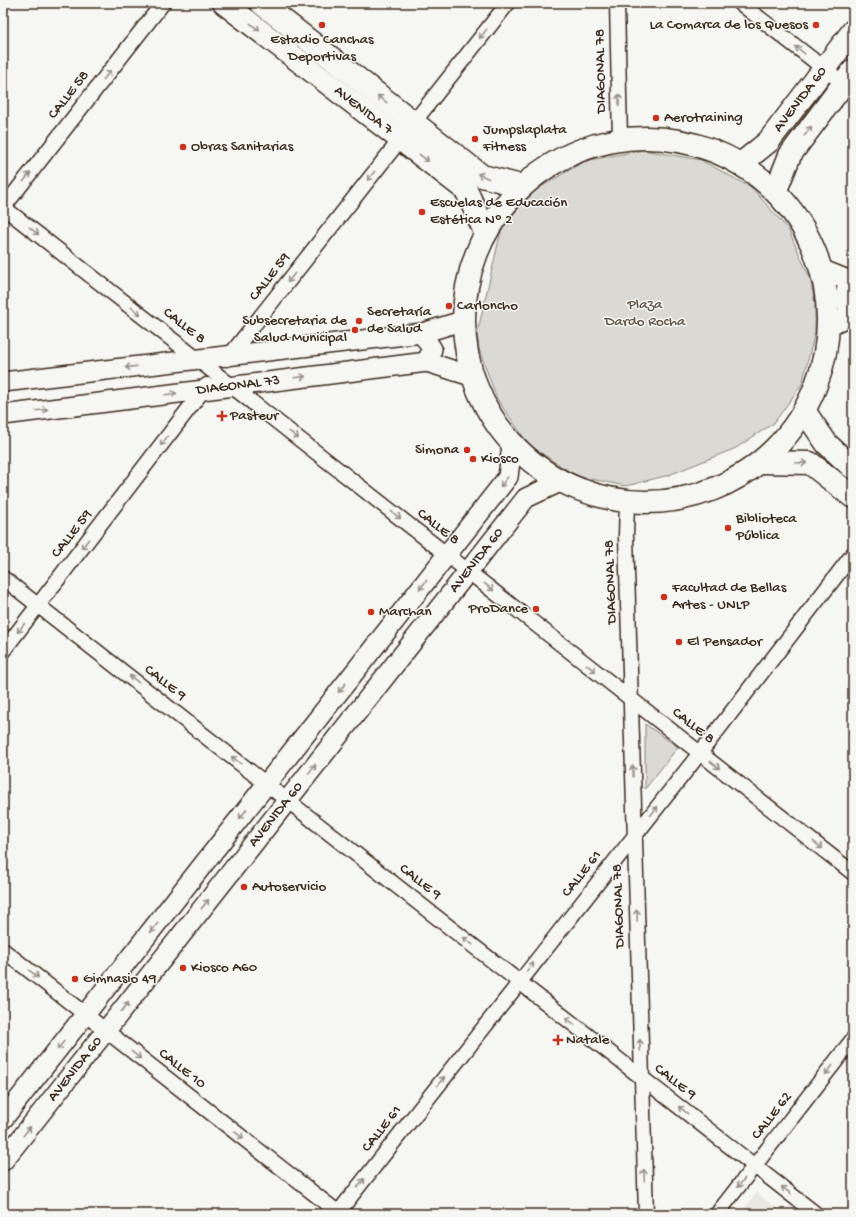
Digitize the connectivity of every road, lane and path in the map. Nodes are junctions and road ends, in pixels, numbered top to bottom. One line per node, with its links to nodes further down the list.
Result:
1 (163, 3): 17 (street, CALLE 58, one-way to 1)
2 (224, 3): 10 (main road, AVENIDA 7, one-way to 10)
3 (261, 3): 10 (main road, AVENIDA 7, one-way to 3)
4 (508, 3): 10 (street, CALLE 59, one-way to 10)
5 (617, 3): 11 (street, DIAGONAL 78, one-way to 5)
6 (740, 3): 8 (street, one-way to 6)
7 (853, 31): 8 (main road, AVENIDA 60)
8 (824, 68): 9 (street); 12 (main road, AVENIDA 60)
9 (850, 82): 13 (main road, AVENIDA 60, one-way to 9)
10 (406, 132): 15 (main road, AVENIDA 7, one-way to 10); 18 (main road, AVENIDA 7, one-way to 18); 25 (street, CALLE 59, one-way to 25)
11 (620, 139): 14 (main road); 15 (main road)
12 (768, 142): 13 (main road); 14 (main road, AVENIDA 60)
13 (790, 156): 16 (main road, AVENIDA 60)
14 (742, 163): 16 (main road)
15 (521, 186): 18 (main road)
16 (776, 190): 19 (main road)
17 (3, 207): 26 (street, CALLE 8, one-way to 26)
18 (485, 232): 22 (main road)
19 (823, 270): 20 (main road); 23 (main road)
20 (850, 280): 21 (main road)
21 (852, 314): 23 (main road)
22 (462, 321): 24 (main road, DIAGONAL 73); 29 (main road)
23 (830, 325): 33 (main road)
24 (422, 333): 25 (main road, DIAGONAL 73); 27 (main road)
25 (230, 355): 26 (main road, DIAGONAL 73); 28 (street, CALLE 59)
26 (197, 359): 28 (street, CALLE 8); 30 (main road, DIAGONAL 73, one-way to 30)
27 (428, 362): 29 (main road, DIAGONAL 73); 31 (main road, DIAGONAL 73, one-way to 27)
28 (216, 374): 31 (street, CALLE 8); 32 (street, CALLE 59)
29 (471, 376): 35 (main road)
30 (3, 382)
31 (231, 386): 32 (main road, DIAGONAL 73); 42 (street, CALLE 8, one-way to 42)
32 (204, 389): 34 (main road, DIAGONAL 73, one-way to 32); 45 (street, CALLE 59, one-way to 45)
33 (805, 412): 36 (main road); 37 (main road)
34 (3, 415)
35 (512, 445): 38 (main road); 42 (main road, AVENIDA 60, one-way to 42)
36 (762, 462): 39 (main road, one-way to 39); 40 (main road)
37 (853, 468)
38 (560, 482): 40 (main road); 43 (main road, AVENIDA 60)
39 (853, 497)
40 (627, 502): 47 (street, DIAGONAL 78)
41 (853, 554): 48 (street, CALLE 61)
42 (447, 555): 43 (street, CALLE 8); 49 (main road, AVENIDA 60, one-way to 49)
43 (467, 571): 47 (street, CALLE 8, one-way to 47); 50 (main road, AVENIDA 60, one-way to 43)
44 (3, 578): 45 (street, CALLE 9)
45 (38, 605): 46 (street, CALLE 59, one-way to 46); 49 (street, CALLE 9, one-way to 45)
46 (3, 651)
47 (631, 699): 48 (street, CALLE 8); 51 (street, DIAGONAL 78, one-way to 47)
48 (700, 753): 51 (street, CALLE 61, one-way to 48); 52 (street, CALLE 8, one-way to 52)
49 (267, 784): 50 (street, CALLE 9); 55 (main road, AVENIDA 60, one-way to 55)
50 (287, 800): 54 (street, CALLE 9, one-way to 50); 56 (main road, AVENIDA 60, one-way to 50)
51 (634, 836): 54 (street, CALLE 61, one-way to 51); 58 (street, DIAGONAL 78, one-way to 51)
52 (853, 873)
53 (3, 950): 55 (street, CALLE 10, one-way to 55)
54 (519, 981): 58 (street, CALLE 9, one-way to 54); 62 (street, CALLE 61, one-way to 54)
55 (85, 1015): 56 (street, CALLE 10); 59 (main road, AVENIDA 60, one-way to 59)
56 (106, 1031): 60 (main road, AVENIDA 60, one-way to 56); 62 (street, CALLE 10, one-way to 62)
57 (853, 1039): 61 (street, CALLE 62, one-way to 61)
58 (641, 1077): 61 (street, CALLE 9, one-way to 58); 63 (street, DIAGONAL 78, one-way to 58)
59 (3, 1119)
60 (3, 1162)
61 (755, 1166): 64 (street, CALLE 62, one-way to 64); 65 (street, CALLE 9, one-way to 61)
62 (338, 1214)
63 (646, 1214)
64 (717, 1214)
65 (816, 1214)

